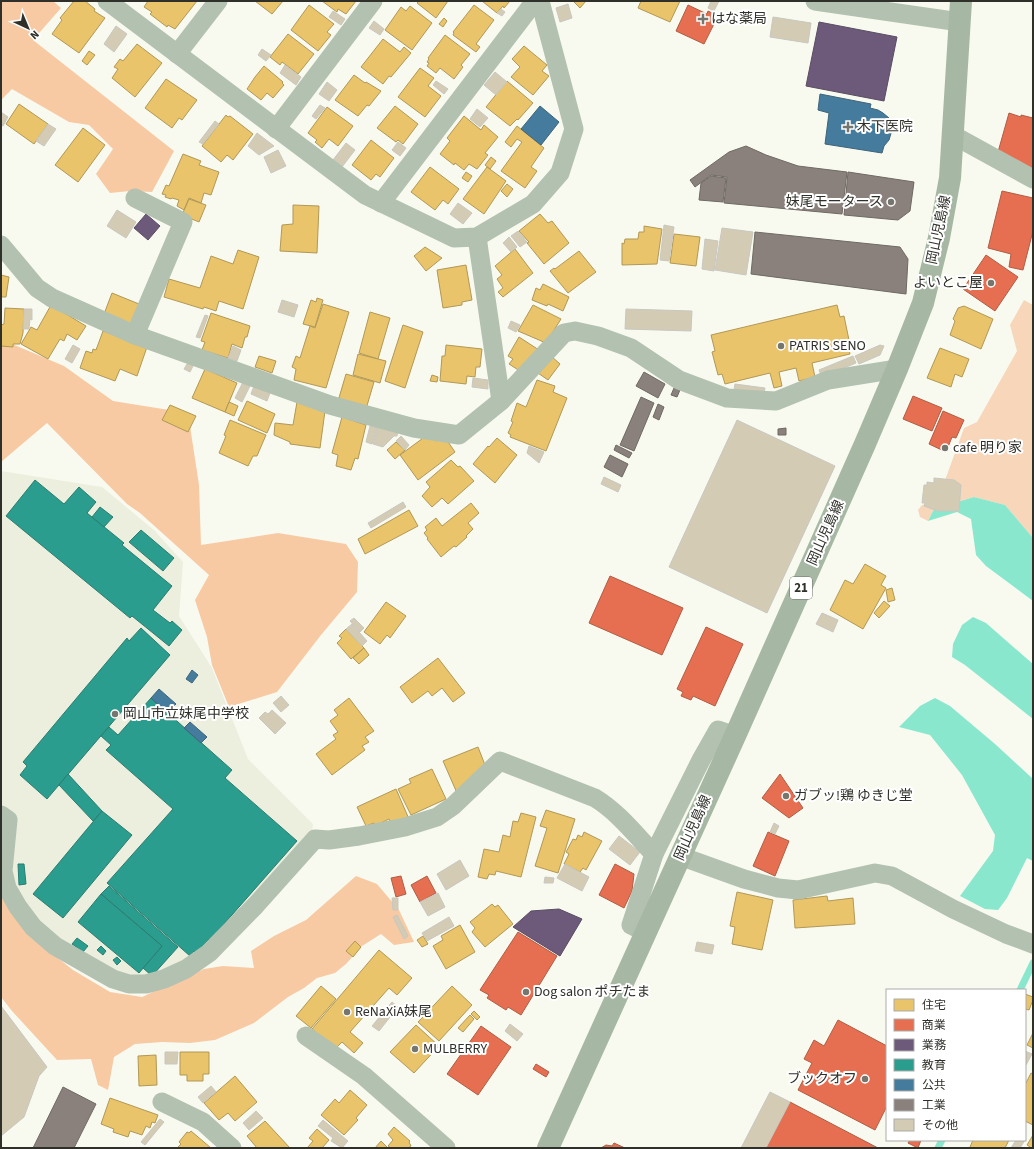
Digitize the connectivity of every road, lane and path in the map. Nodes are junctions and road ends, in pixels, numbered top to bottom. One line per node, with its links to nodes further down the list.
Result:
1 (107, 1): 8 (street)
2 (218, 1): 8 (street)
3 (373, 1): 9 (street)
4 (535, 1): 13 (street)
5 (540, 1): 14 (street)
6 (815, 1): 7 (street)
7 (960, 11): 10 (main road, 岡山児島線 / 21)
8 (177, 54): 9 (street)
9 (276, 129): 13 (street)
10 (953, 135): 11 (street); 17 (main road, 岡山児島線 / 21)
11 (1033, 179)
12 (135, 198): 16 (street)
13 (381, 203): 14 (street)
14 (478, 237): 18 (street)
15 (1, 245): 16 (street)
16 (135, 336): 18 (street)
17 (897, 370): 18 (street); 19 (main road, 岡山児島線 / 21)
18 (501, 401)
19 (735, 736): 21 (street); 22 (main road, 岡山児島線 / 21)
20 (1, 816): 21 (street)
21 (654, 854): 23 (street)
22 (680, 856): 23 (main road, 岡山児島線 / 21); 24 (street)
23 (645, 932): 29 (main road, 岡山児島線 / 21)
24 (1033, 944)
25 (306, 1036): 28 (street)
26 (162, 1102): 27 (street)
27 (232, 1148)
28 (446, 1148)
29 (548, 1148)

